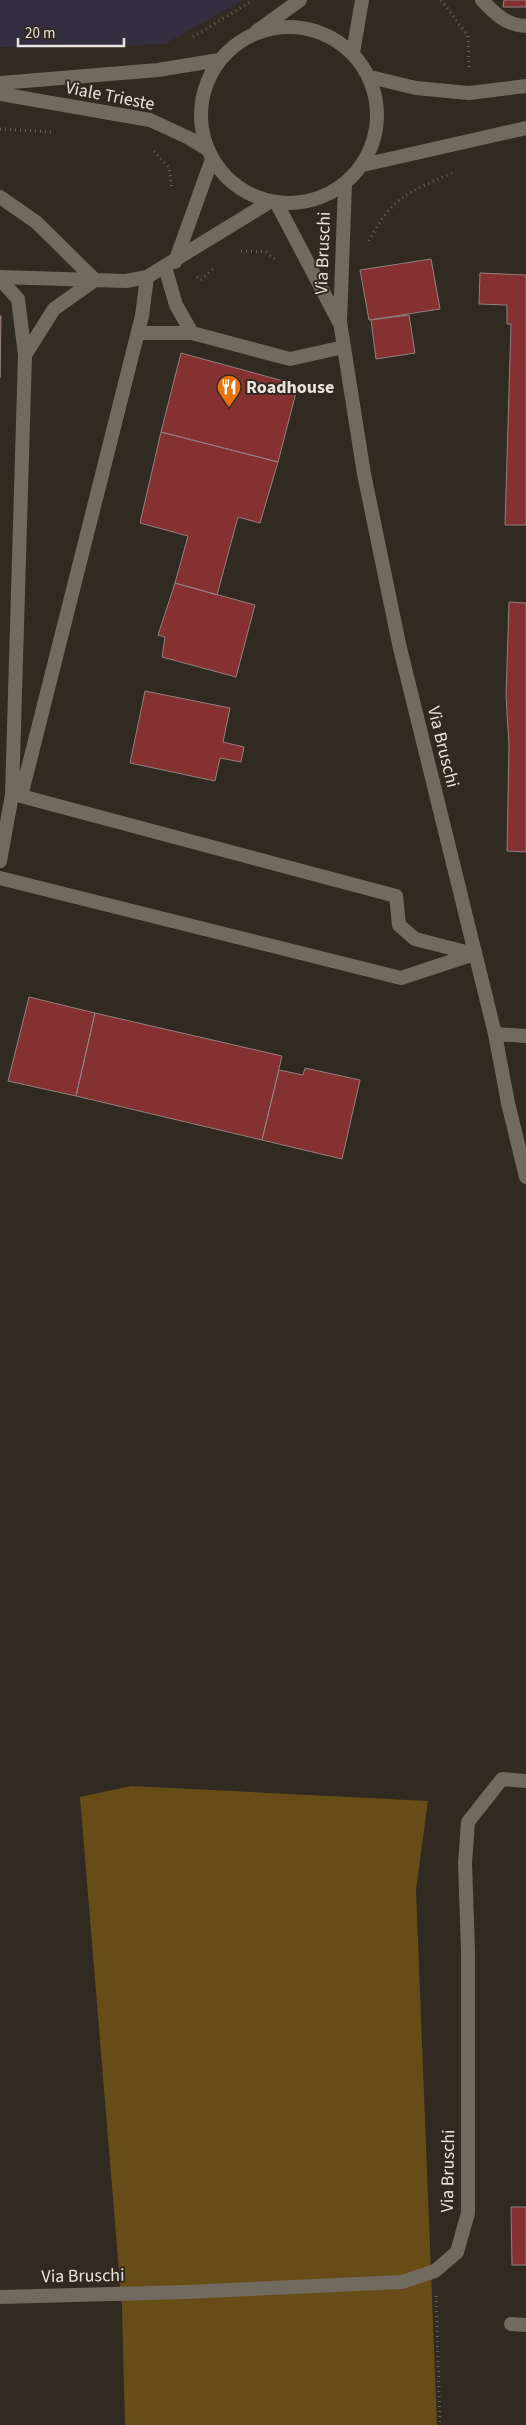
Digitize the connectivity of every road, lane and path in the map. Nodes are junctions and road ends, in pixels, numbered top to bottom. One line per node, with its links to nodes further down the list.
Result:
1 (253, 0): 7 (path)
2 (300, 0): 6 (street)
3 (362, 0): 8 (street)
4 (482, 0): 5 (street)
5 (526, 26)
6 (257, 31): 8 (street); 9 (street)
7 (189, 39)
8 (353, 53): 10 (street)
9 (219, 60): 11 (street, Viale Trieste); 17 (street)
10 (370, 78): 12 (street); 18 (street)
11 (0, 82)
12 (526, 86)
13 (0, 94): 17 (street, Viale Trieste)
14 (526, 128): 18 (street)
15 (0, 129): 16 (path)
16 (58, 132)
17 (210, 154): 21 (street); 22 (street)
18 (363, 166): 19 (street)
19 (345, 184): 21 (street); 26 (street, Via Bruschi)
20 (0, 197): 25 (street)
21 (274, 202): 22 (street); 26 (street, Via Bruschi)
22 (170, 264): 23 (street); 28 (street)
23 (147, 277): 25 (street); 27 (street)
24 (0, 278): 25 (street); 30 (street)
25 (94, 280): 30 (street)
26 (340, 322): 29 (street, Via Bruschi)
27 (138, 333): 28 (street); 31 (street)
28 (192, 333): 29 (street)
29 (344, 347): 34 (street, Via Bruschi)
30 (25, 355): 31 (street)
31 (16, 795): 32 (street); 34 (street)
32 (0, 861)
33 (0, 878): 34 (street)
34 (474, 954): 35 (street, Via Bruschi)
35 (495, 1034): 36 (street); 37 (street, Via Bruschi)
36 (526, 1036)
37 (526, 1177)
38 (526, 1781): 39 (street, Via Bruschi)
39 (435, 2271): 40 (street, Via Bruschi); 43 (path)
40 (0, 2297)
41 (511, 2324): 42 (street)
42 (526, 2324)
43 (440, 2425)

